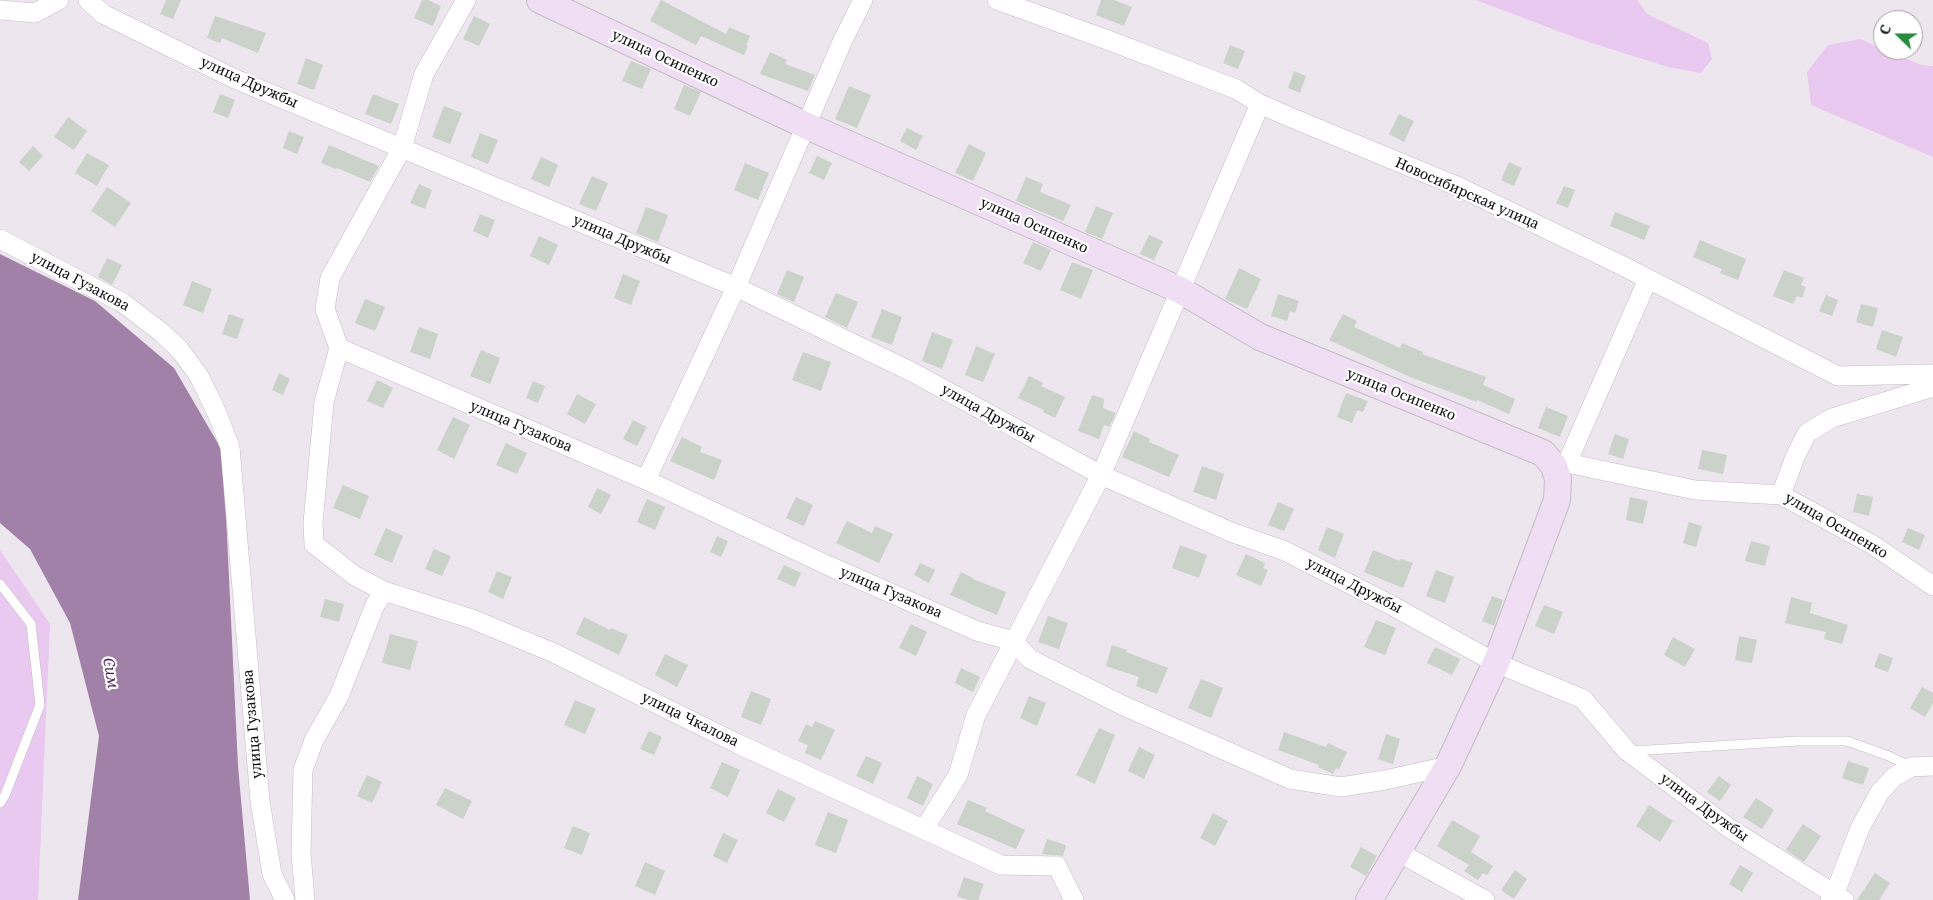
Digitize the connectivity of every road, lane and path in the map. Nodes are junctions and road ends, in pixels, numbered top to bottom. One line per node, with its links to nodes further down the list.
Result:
1 (59, 0): 7 (street)
2 (88, 0): 10 (street, улица Дружбы)
3 (466, 0): 10 (street)
4 (540, 0): 9 (main road, улица Осипенко)
5 (863, 0): 9 (street)
6 (997, 0): 8 (street, Новосибирская улица)
7 (0, 10)
8 (1260, 104): 12 (street, Новосибирская улица); 14 (street)
9 (807, 126): 13 (street); 14 (main road, улица Осипенко)
10 (402, 148): 13 (street, улица Дружбы); 15 (street)
11 (0, 239): 36 (street, улица Гузакова)
12 (1648, 279): 16 (street, Новосибирская улица); 18 (street)
13 (736, 287): 19 (street, улица Дружбы); 20 (street)
14 (1180, 290): 18 (main road, улица Осипенко); 19 (street)
15 (339, 348): 20 (street, улица Гузакова); 24 (street, улица Чкалова)
16 (1933, 374)
17 (1933, 387): 21 (street)
18 (1560, 464): 21 (street, улица Осипенко); 26 (main road)
19 (1101, 475): 25 (street); 26 (street, улица Дружбы)
20 (646, 480): 25 (street, улица Гузакова)
21 (1781, 494): 23 (street, улица Осипенко)
22 (0, 584): 31 (lane)
23 (1933, 586)
24 (384, 591): 32 (street, улица Чкалова); 37 (street)
25 (1013, 641): 28 (street); 32 (street)
26 (1496, 663): 27 (street, улица Дружбы); 28 (main road)
27 (1627, 751): 30 (lane); 34 (street, улица Дружбы)
28 (1448, 766): 33 (main road)
29 (1933, 766): 30 (street)
30 (1911, 767): 34 (street)
31 (0, 803)
32 (924, 830): 35 (street, улица Чкалова)
33 (1398, 852): 38 (main road); 39 (street)
34 (1836, 898)
35 (1070, 899)
36 (285, 900)
37 (305, 900)
38 (1369, 900)
39 (1485, 900)

